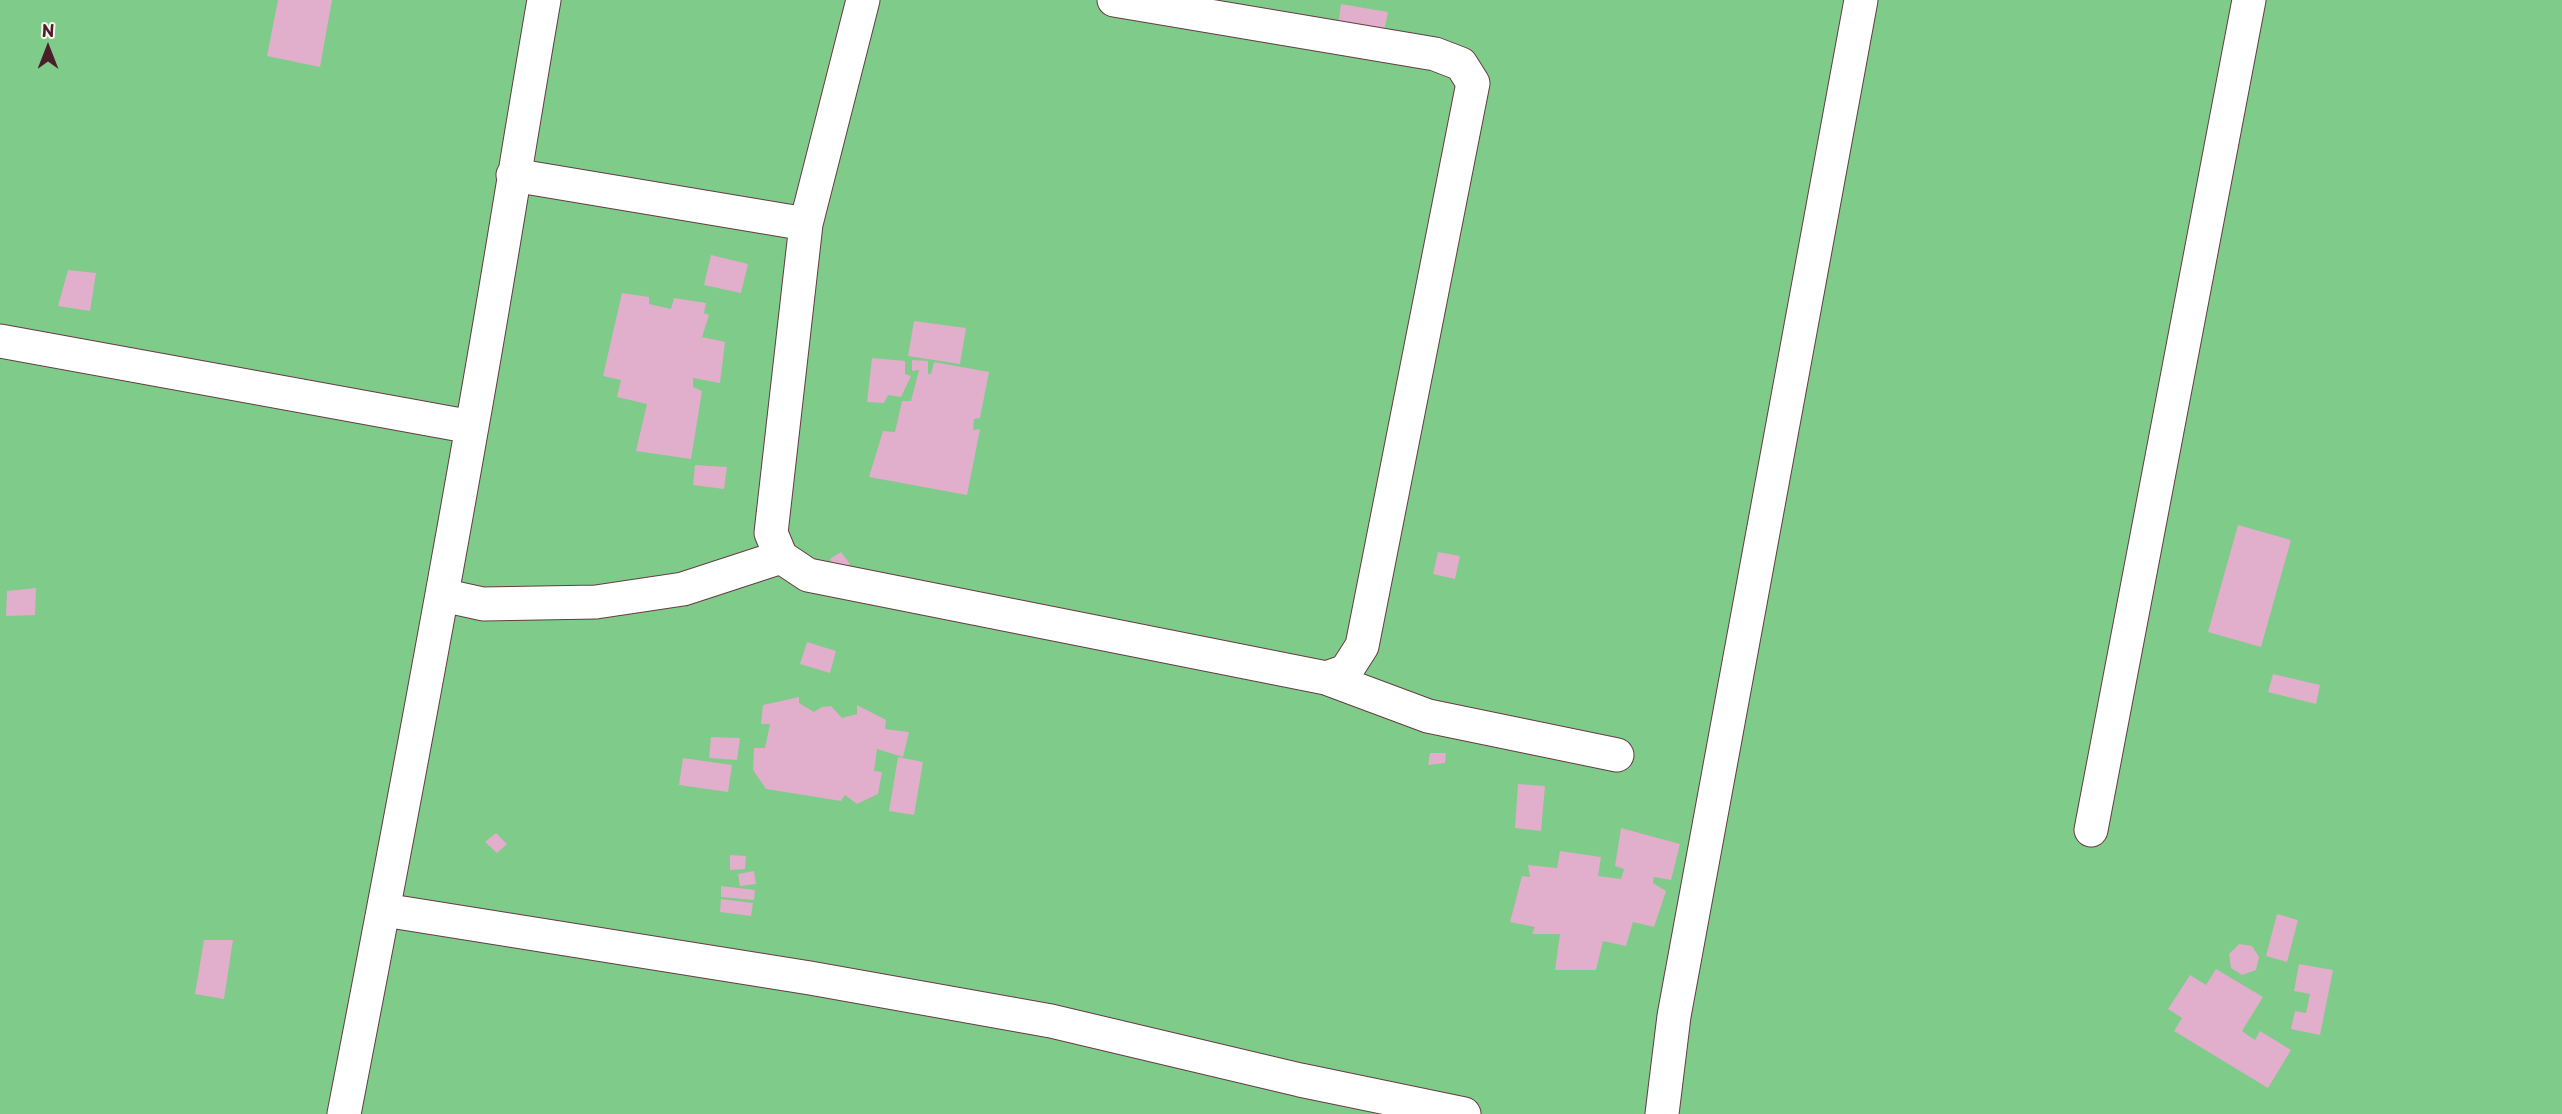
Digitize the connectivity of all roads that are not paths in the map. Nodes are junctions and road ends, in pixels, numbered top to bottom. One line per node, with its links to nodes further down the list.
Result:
1 (544, 0): 6 (street)
2 (863, 0): 7 (street)
3 (1114, 0): 12 (street)
4 (1861, 0): 18 (street)
5 (2249, 0): 14 (street)
6 (513, 175): 7 (street); 9 (street)
7 (806, 224): 10 (street)
8 (0, 341): 9 (street)
9 (472, 427): 11 (street)
10 (781, 557): 11 (street); 12 (street)
11 (442, 595): 15 (street)
12 (1326, 678): 13 (street)
13 (1617, 755)
14 (2091, 830)
15 (384, 910): 16 (street); 17 (street)
16 (344, 1114)
17 (1464, 1114)
18 (1662, 1114)

